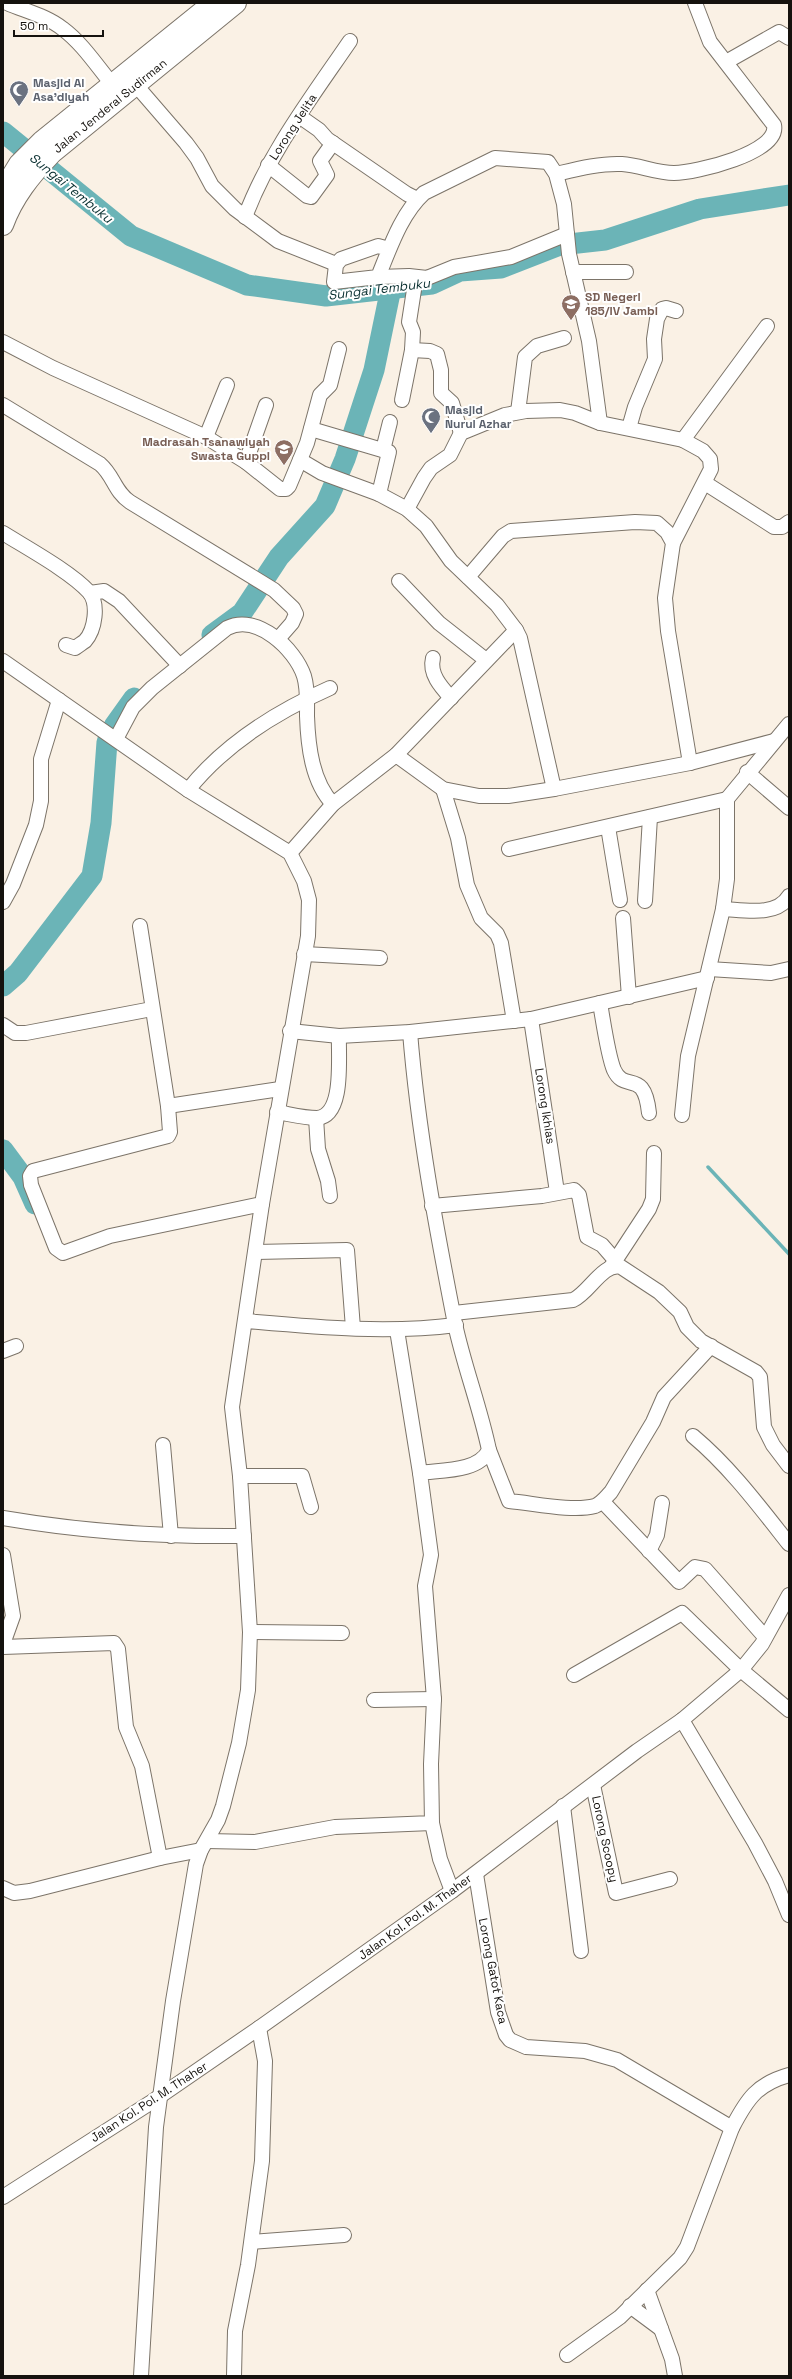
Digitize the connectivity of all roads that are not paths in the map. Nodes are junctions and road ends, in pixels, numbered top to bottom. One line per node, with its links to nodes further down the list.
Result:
1 (7, 3): 8 (street)
2 (213, 3): 8 (highway, Jalan Jenderal Sudirman)
3 (236, 3): 9 (highway, Jalan Jenderal Sudirman)
4 (695, 3): 7 (street)
5 (789, 38): 7 (street)
6 (350, 41): 10 (street, Lorong Jelita)
7 (726, 62): 15 (street)
8 (112, 84): 12 (highway, Jalan Jenderal Sudirman)
9 (135, 84): 12 (highway, Jalan Jenderal Sudirman); 18 (street)
10 (299, 116): 11 (street); 13 (street, Lorong Jelita)
11 (333, 143): 13 (street); 17 (street)
12 (47, 147): 14 (highway, Jalan Jenderal Sudirman)
13 (268, 165): 18 (street, Lorong Jelita)
14 (25, 170): 16 (highway, Jalan Jenderal Sudirman); 19 (highway, Jalan Jenderal Sudirman)
15 (556, 174): 17 (street); 20 (street)
16 (3, 190)
17 (417, 199): 21 (street)
18 (240, 213): 22 (street)
19 (3, 225)
20 (568, 243): 23 (street); 26 (street)
21 (389, 249): 22 (street); 25 (street)
22 (336, 264): 25 (street)
23 (573, 272): 24 (street); 39 (street)
24 (626, 272)
25 (378, 277): 26 (street)
26 (414, 283): 32 (street)
27 (676, 311): 40 (street)
28 (767, 326): 44 (street)
29 (564, 338): 37 (street)
30 (3, 342): 43 (street)
31 (339, 349): 41 (street)
32 (412, 350): 34 (street); 42 (street)
33 (227, 385): 43 (street)
34 (402, 400)
35 (3, 405): 58 (street)
36 (266, 405): 47 (street)
37 (518, 412): 39 (street); 42 (street)
38 (390, 422): 45 (street)
39 (600, 423): 40 (street)
40 (629, 428): 44 (street)
41 (311, 429): 45 (street); 46 (street)
42 (461, 433): 50 (street)
43 (206, 437): 47 (street)
44 (683, 440): 48 (street)
45 (383, 450): 49 (street)
46 (300, 460): 47 (street); 49 (street)
47 (246, 462)
48 (704, 483): 51 (street); 53 (street)
49 (379, 494): 50 (street)
50 (407, 510): 54 (street)
51 (789, 522)
52 (3, 533): 56 (street)
53 (673, 543): 54 (street); 72 (street)
54 (468, 577): 57 (street)
55 (399, 581): 61 (street)
56 (90, 593): 59 (street); 63 (street)
57 (516, 630): 61 (street); 75 (street)
58 (278, 639): 63 (street); 66 (street)
59 (66, 645)
60 (433, 658): 65 (street)
61 (486, 660): 65 (street)
62 (3, 661): 67 (street)
63 (176, 662): 69 (street)
64 (330, 688): 66 (street)
65 (451, 698): 71 (street)
66 (307, 699): 76 (street); 78 (street)
67 (59, 700): 69 (street); 84 (street)
68 (789, 724): 70 (street)
69 (116, 738): 76 (street)
70 (774, 741): 72 (street); 73 (street)
71 (396, 755): 74 (street); 78 (street)
72 (690, 763): 75 (street)
73 (747, 772): 77 (street); 79 (street)
74 (443, 789): 75 (street); 100 (street)
75 (554, 789)
76 (188, 790): 83 (street)
77 (727, 799): 80 (street); 89 (street)
78 (333, 804): 83 (street)
79 (789, 808)
80 (650, 817): 81 (street); 87 (street)
81 (608, 827): 82 (street); 86 (street)
82 (509, 849)
83 (290, 853): 92 (street)
84 (8, 880): 88 (street)
85 (789, 896): 89 (street)
86 (620, 900)
87 (645, 901)
88 (3, 902)
89 (723, 909): 95 (street)
90 (623, 918): 96 (street)
91 (140, 926): 98 (street)
92 (304, 954): 93 (street); 102 (street)
93 (380, 958)
94 (789, 969): 95 (street)
95 (708, 974): 96 (street); 109 (street)
96 (629, 997): 97 (street)
97 (600, 1004): 99 (street); 108 (street)
98 (152, 1009): 101 (street); 106 (street)
99 (531, 1019): 100 (street); 112 (street, Lorong Ikhlas)
100 (514, 1021): 103 (street)
101 (3, 1025)
102 (290, 1031): 104 (street); 105 (street)
103 (410, 1032): 104 (street); 115 (street)
104 (339, 1036): 110 (street)
105 (280, 1089): 106 (street); 107 (street)
106 (168, 1106): 114 (street)
107 (277, 1112): 110 (street); 114 (street)
108 (649, 1113)
109 (682, 1115)
110 (316, 1118): 113 (street)
111 (654, 1153): 117 (street)
112 (557, 1192): 115 (street); 117 (street)
113 (330, 1196)
114 (262, 1204): 116 (street)
115 (432, 1206): 118 (street)
116 (256, 1252): 119 (street); 120 (street)
117 (613, 1263): 118 (street); 123 (street)
118 (455, 1319): 121 (street); 127 (street)
119 (246, 1321): 120 (street); 130 (street)
120 (353, 1328): 121 (street)
121 (397, 1330): 129 (street)
122 (16, 1346): 124 (street)
123 (711, 1346): 128 (street); 131 (street)
124 (3, 1352)
125 (692, 1436): 137 (street)
126 (163, 1445): 135 (street)
127 (489, 1450): 129 (street); 131 (street)
128 (789, 1466)
129 (420, 1473): 148 (street)
130 (240, 1476): 133 (street); 136 (street)
131 (603, 1502): 138 (street)
132 (662, 1503): 138 (street)
133 (311, 1507)
134 (3, 1518): 135 (street)
135 (171, 1536): 136 (street)
136 (244, 1536): 141 (street)
137 (789, 1544)
138 (649, 1551): 143 (street)
139 (3, 1555): 144 (street)
140 (789, 1595): 143 (street, Jalan Kol. Pol. M. Thaher)
141 (250, 1632): 142 (street); 155 (street)
142 (342, 1633)
143 (765, 1637): 146 (street, Jalan Kol. Pol. M. Thaher)
144 (3, 1644)
145 (3, 1647): 156 (street)
146 (741, 1670): 147 (street); 150 (street); 151 (street, Jalan Kol. Pol. M. Thaher)
147 (574, 1675)
148 (434, 1699): 149 (street); 154 (street)
149 (374, 1700)
150 (789, 1710)
151 (682, 1720): 152 (street, Jalan Kol. Pol. M. Thaher); 161 (street)
152 (593, 1785): 153 (street, Jalan Kol. Pol. M. Thaher); 158 (street, Lorong Scoopy)
153 (563, 1806): 157 (street, Jalan Kol. Pol. M. Thaher); 162 (street)
154 (432, 1823): 155 (street); 160 (street)
155 (204, 1845): 156 (street); 165 (street)
156 (160, 1858): 159 (street)
157 (476, 1874): 160 (street, Jalan Kol. Pol. M. Thaher); 166 (street, Lorong Gatot Kaca)
158 (670, 1879)
159 (3, 1888)
160 (452, 1891): 163 (street, Jalan Kol. Pol. M. Thaher)
161 (789, 1916)
162 (581, 1951)
163 (259, 2028): 165 (street, Jalan Kol. Pol. M. Thaher); 169 (street)
164 (789, 2075): 166 (street)
165 (160, 2096): 167 (street, Jalan Kol. Pol. M. Thaher); 174 (street)
166 (732, 2128): 170 (street)
167 (3, 2197)
168 (344, 2235): 169 (street)
169 (252, 2242): 175 (street)
170 (647, 2290): 171 (street); 172 (street)
171 (630, 2306): 172 (street); 173 (street)
172 (661, 2330): 176 (street)
173 (567, 2355)
174 (141, 2376)
175 (234, 2376)
176 (675, 2376)

